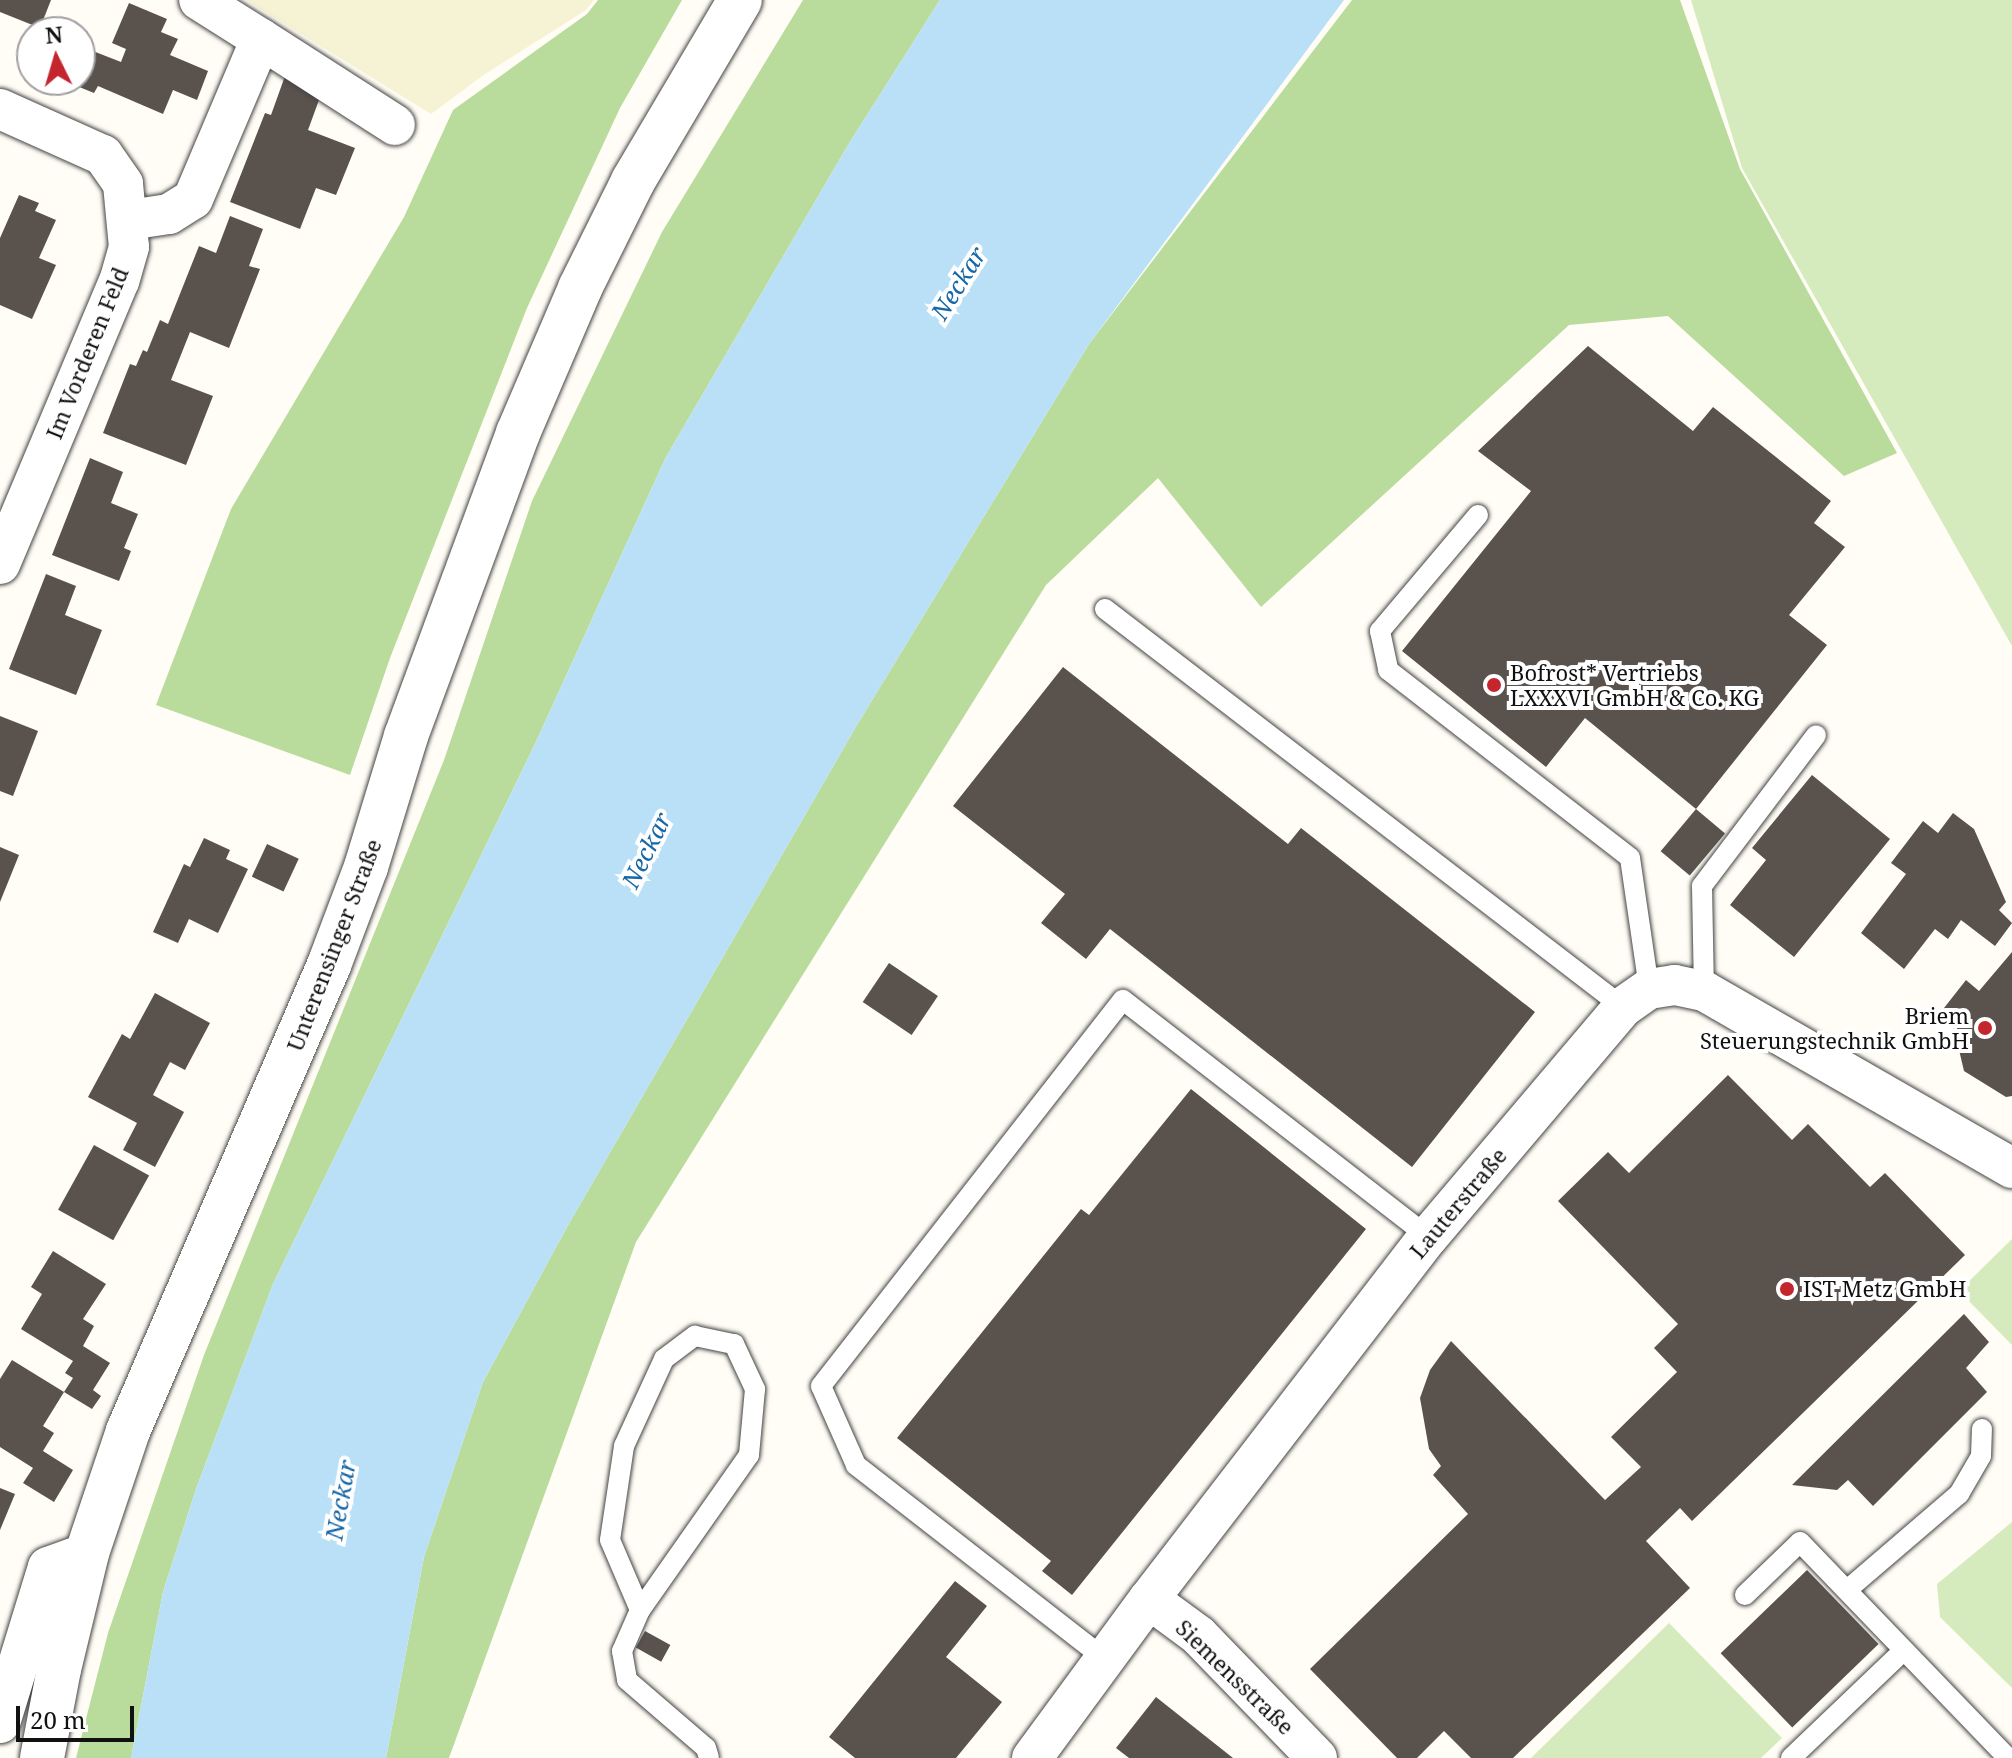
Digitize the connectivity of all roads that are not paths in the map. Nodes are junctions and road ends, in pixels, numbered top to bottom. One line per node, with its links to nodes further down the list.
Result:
1 (199, 0): 3 (street)
2 (740, 0): 16 (street, Unterensinger Straße)
3 (261, 39): 5 (street); 6 (street)
4 (0, 109): 6 (street, Im Vorderen Feld)
5 (395, 125)
6 (129, 220): 8 (street, Im Vorderen Feld)
7 (1478, 515): 12 (lane)
8 (0, 564)
9 (1105, 609): 12 (lane)
10 (1816, 735): 11 (lane)
11 (1704, 991): 12 (street); 13 (street)
12 (1636, 998): 14 (street, Lauterstraße)
13 (2012, 1168)
14 (1428, 1237): 19 (street, Lauterstraße); 22 (lane)
15 (1982, 1429): 17 (lane)
16 (87, 1553): 23 (street); 24 (street, Unterensinger Straße)
17 (1847, 1590): 18 (lane); 21 (lane)
18 (1745, 1595)
19 (1149, 1599): 22 (street, Lauterstraße); 27 (street, Siemensstraße)
20 (640, 1610): 20 (lane); 25 (lane)
21 (1903, 1651): 28 (lane); 29 (lane)
22 (1105, 1659): 26 (street, Lauterstraße)
23 (0, 1723)
24 (42, 1758)
25 (709, 1758)
26 (1032, 1758)
27 (1317, 1758)
28 (1791, 1758)
29 (2008, 1758)

